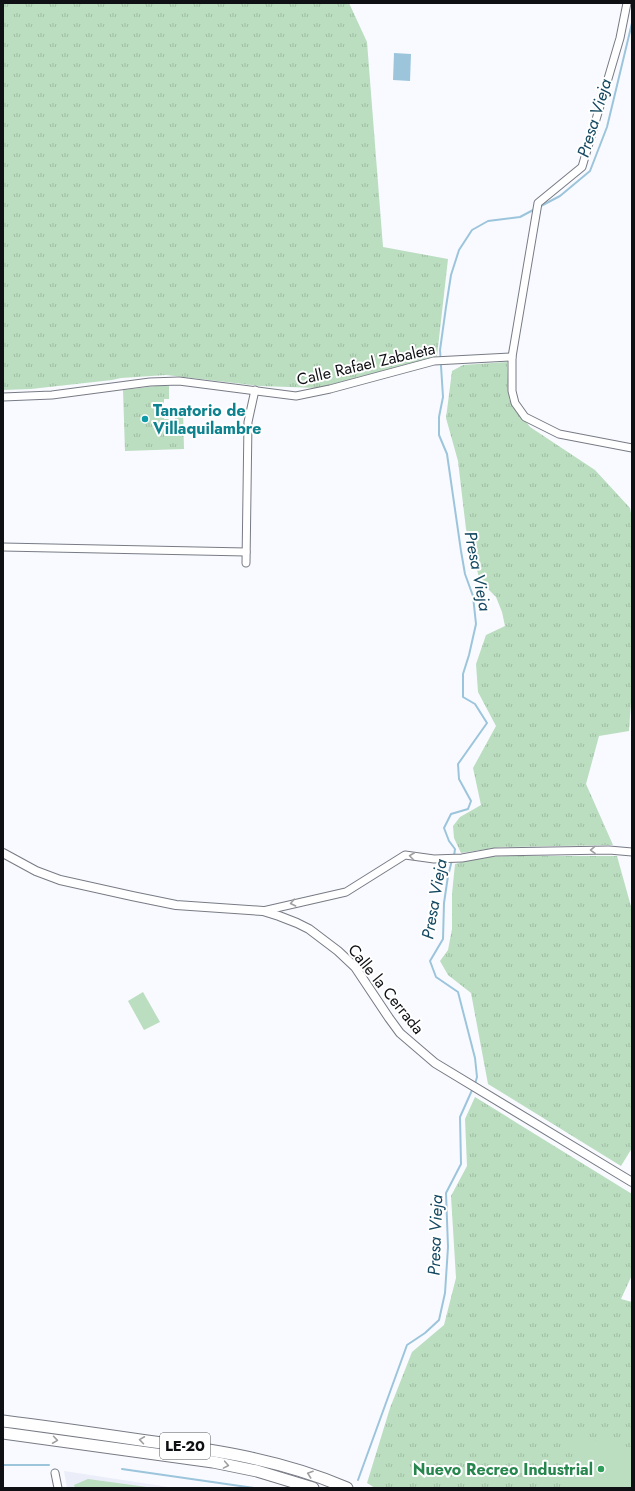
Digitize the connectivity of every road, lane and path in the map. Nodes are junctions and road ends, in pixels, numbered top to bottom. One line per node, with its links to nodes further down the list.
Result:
1 (627, 3): 2 (street)
2 (512, 357): 3 (street, Calle Rafael Zabaleta); 5 (street)
3 (255, 390): 4 (street, Calle Rafael Zabaleta); 7 (street)
4 (3, 397)
5 (632, 448)
6 (3, 546): 7 (street)
7 (246, 552): 8 (street)
8 (246, 563)
9 (632, 852): 11 (street, one-way to 11)
10 (3, 853): 11 (street, Calle la Cerrada)
11 (263, 911): 12 (street, Calle la Cerrada)
12 (632, 1182)
13 (3, 1420): 18 (highway, LE-20, one-way to 13)
14 (3, 1434): 17 (highway, LE-20, one-way to 17)
15 (55, 1473): 16 (street)
16 (58, 1488)
17 (313, 1488)
18 (347, 1488)

